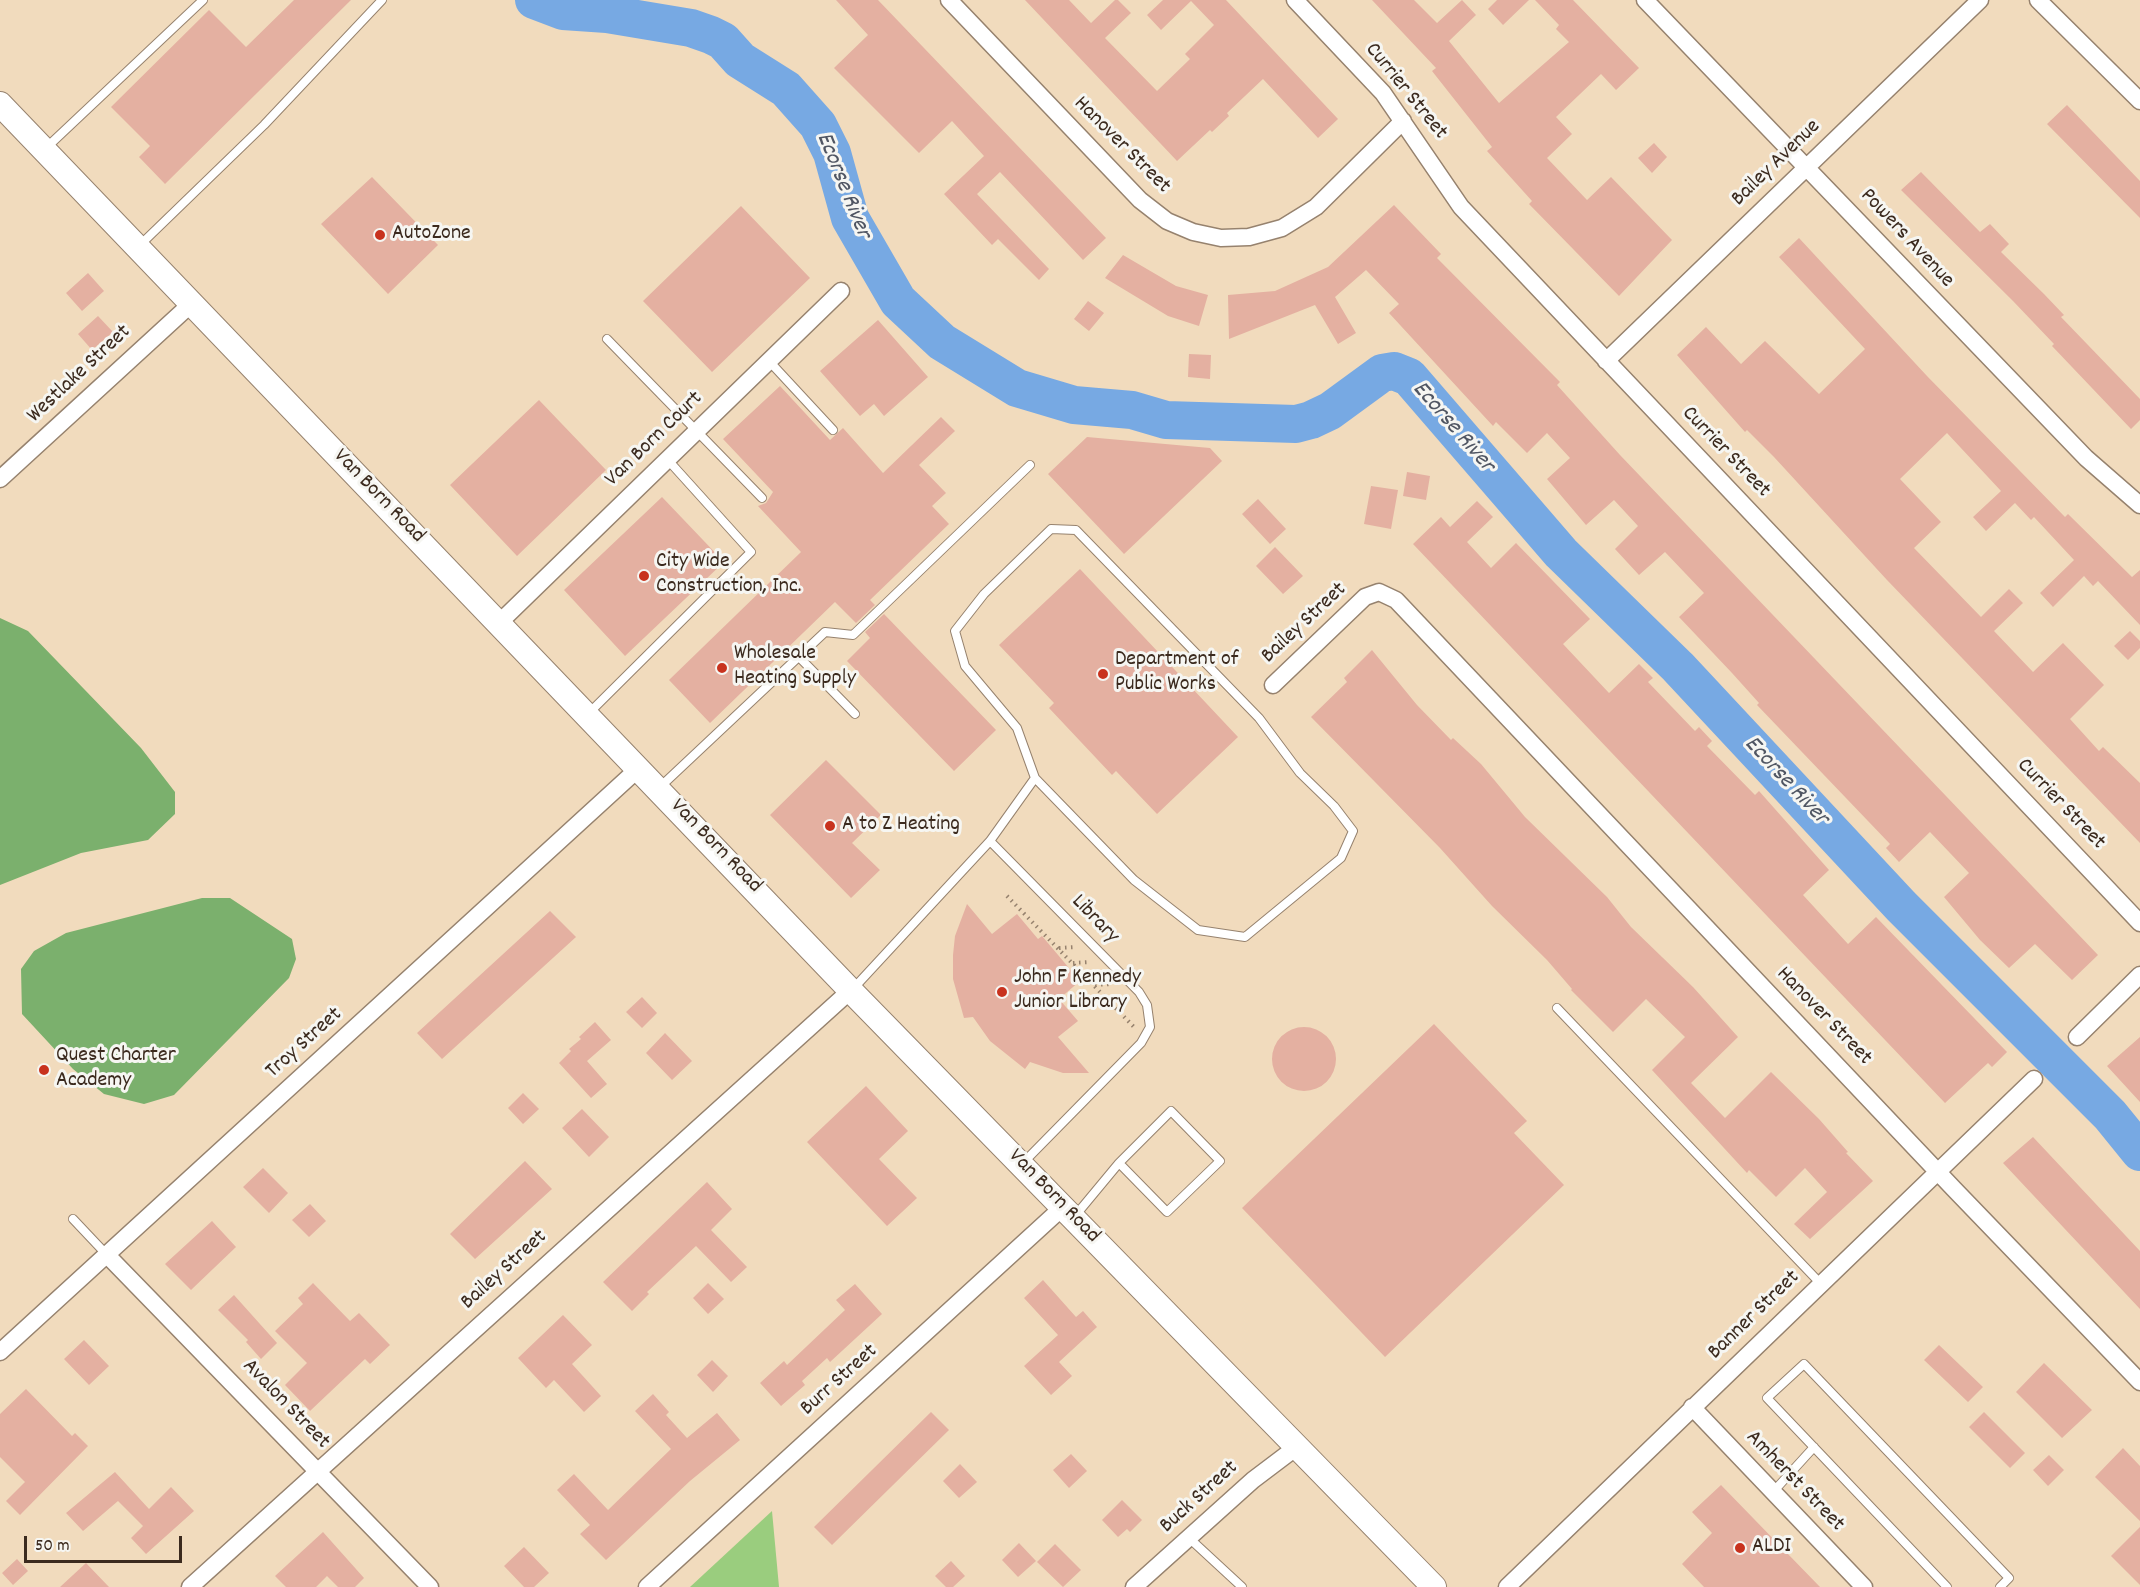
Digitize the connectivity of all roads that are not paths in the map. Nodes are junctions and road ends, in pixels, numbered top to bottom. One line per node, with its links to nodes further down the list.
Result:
1 (202, 0): 11 (lane)
2 (382, 0): 13 (lane)
3 (949, 0): 10 (street, Hanover Street)
4 (1295, 0): 10 (street, Currier Street)
5 (1645, 0): 12 (street, Powers Avenue)
6 (1980, 0): 12 (street, Bailey Avenue)
7 (2038, 0): 8 (street)
8 (2140, 101)
9 (0, 104): 11 (main road, Van Born Road)
10 (1403, 121): 18 (street, Currier Street)
11 (44, 150): 13 (main road, Van Born Road)
12 (1807, 167): 18 (street, Bailey Avenue); 25 (street, Powers Avenue)
13 (136, 248): 15 (main road, Van Born Road)
14 (841, 291): 17 (street, Van Born Court)
15 (191, 304): 23 (street, Westlake Street); 26 (main road, Van Born Road)
16 (606, 339): 20 (lane)
17 (769, 361): 19 (lane); 20 (street, Van Born Court)
18 (1606, 361): 36 (street, Currier Street)
19 (833, 430)
20 (696, 432): 21 (street, Van Born Court); 24 (lane)
21 (667, 459): 26 (street, Van Born Court); 30 (lane)
22 (1030, 465): 27 (lane)
23 (0, 479)
24 (762, 498)
25 (2140, 505)
26 (500, 622): 30 (main road, Van Born Road)
27 (798, 656): 31 (lane); 34 (lane)
28 (1474, 682): 29 (street, Bailey Street); 44 (street, Hanover Street)
29 (1273, 685)
30 (588, 714): 32 (main road, Van Born Road)
31 (855, 714)
32 (639, 768): 34 (main road, Van Born Road); 47 (street, Troy Street)
33 (1035, 778): 33 (lane); 35 (lane)
34 (659, 789): 38 (main road, Van Born Road)
35 (990, 841): 38 (lane); 43 (lane, Library)
36 (2140, 923)
37 (2140, 975): 40 (street)
38 (851, 990): 43 (main road, Van Born Road); 54 (street, Bailey Street)
39 (1557, 1008): 48 (lane)
40 (2077, 1037)
41 (2034, 1079): 44 (street, Banner Street)
42 (1119, 1163): 42 (lane); 45 (lane)
43 (1022, 1164): 45 (main road, Van Born Road)
44 (1940, 1172): 48 (street, Banner Street); 50 (street, Hanover Street)
45 (1068, 1213): 52 (main road, Van Born Road); 59 (street, Burr Street)
46 (73, 1219): 47 (lane)
47 (107, 1255): 49 (street, Troy Street); 54 (street, Avalon Street)
48 (1821, 1284): 51 (street, Banner Street)
49 (0, 1352)
50 (2140, 1382)
51 (1692, 1407): 55 (street, Amherst Street); 63 (street, Banner Street)
52 (1298, 1446): 56 (street, Buck Street); 62 (main road, Van Born Road)
53 (1814, 1447): 55 (lane); 65 (lane); 66 (lane)
54 (316, 1471): 57 (street, Bailey Street); 58 (street, Avalon Street)
55 (1773, 1492): 64 (street, Amherst Street)
56 (1189, 1538): 60 (street, Buck Street); 61 (lane)
57 (190, 1587)
58 (430, 1587)
59 (647, 1587)
60 (1134, 1587)
61 (1242, 1587)
62 (1434, 1587)
63 (1507, 1587)
64 (1864, 1587)
65 (1947, 1587)
66 (2000, 1587)

